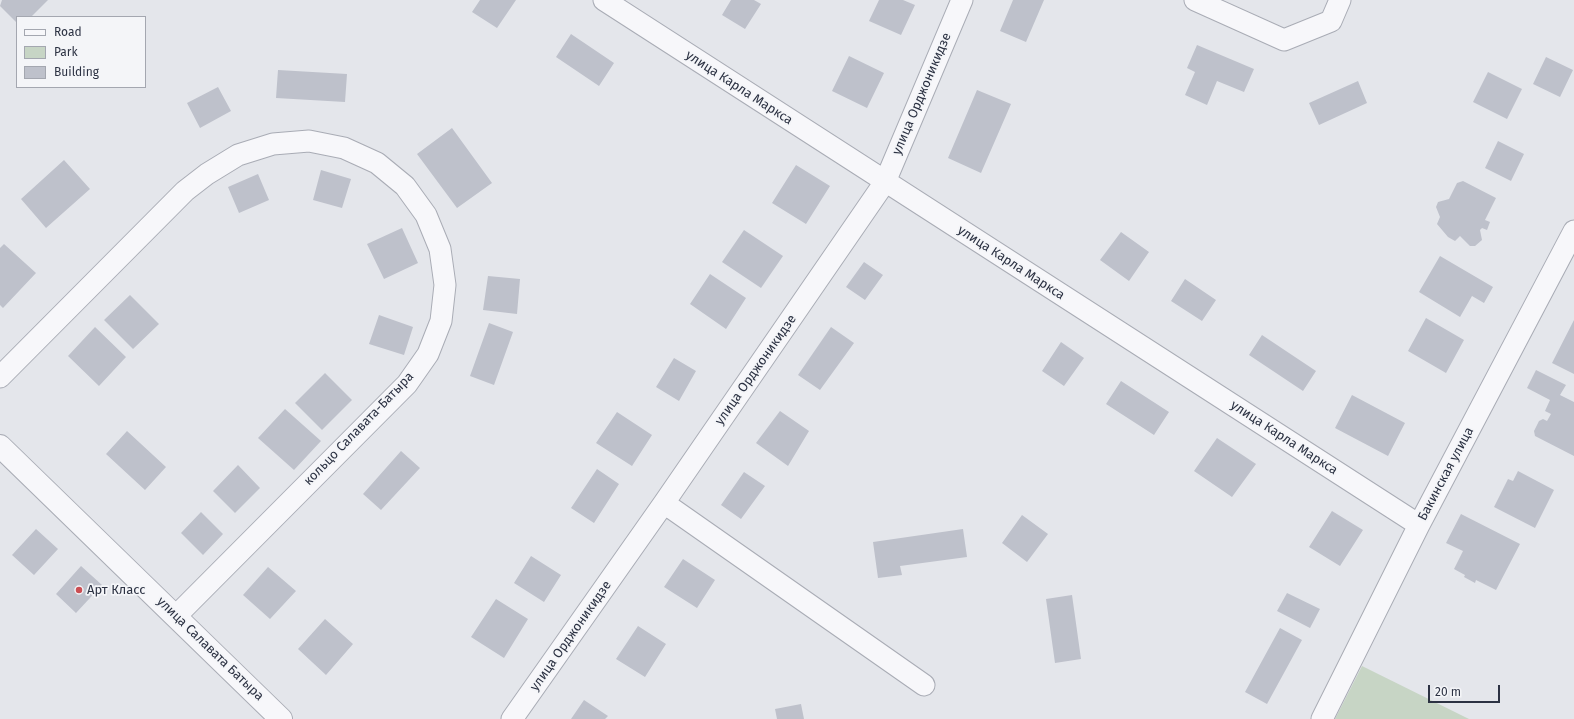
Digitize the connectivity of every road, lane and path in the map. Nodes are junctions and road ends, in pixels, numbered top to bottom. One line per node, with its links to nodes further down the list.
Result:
1 (604, 0): 5 (street, улица Карла Маркса)
2 (962, 0): 5 (street, улица Орджоникидзе)
3 (1195, 0): 4 (street)
4 (1340, 0)
5 (885, 182): 9 (street, улица Орджоникидзе); 10 (street, улица Карла Маркса)
6 (1574, 231): 10 (street, Бакинская улица)
7 (0, 376): 11 (street, кольцо Салавата-Батыра)
8 (0, 446): 11 (street, улица Салавата Батыра)
9 (664, 503): 12 (street); 14 (street, улица Орджоникидзе)
10 (1419, 525): 15 (street, Бакинская улица)
11 (176, 616): 13 (street, улица Салавата Батыра)
12 (924, 685)
13 (281, 719)
14 (512, 719)
15 (1322, 719)

